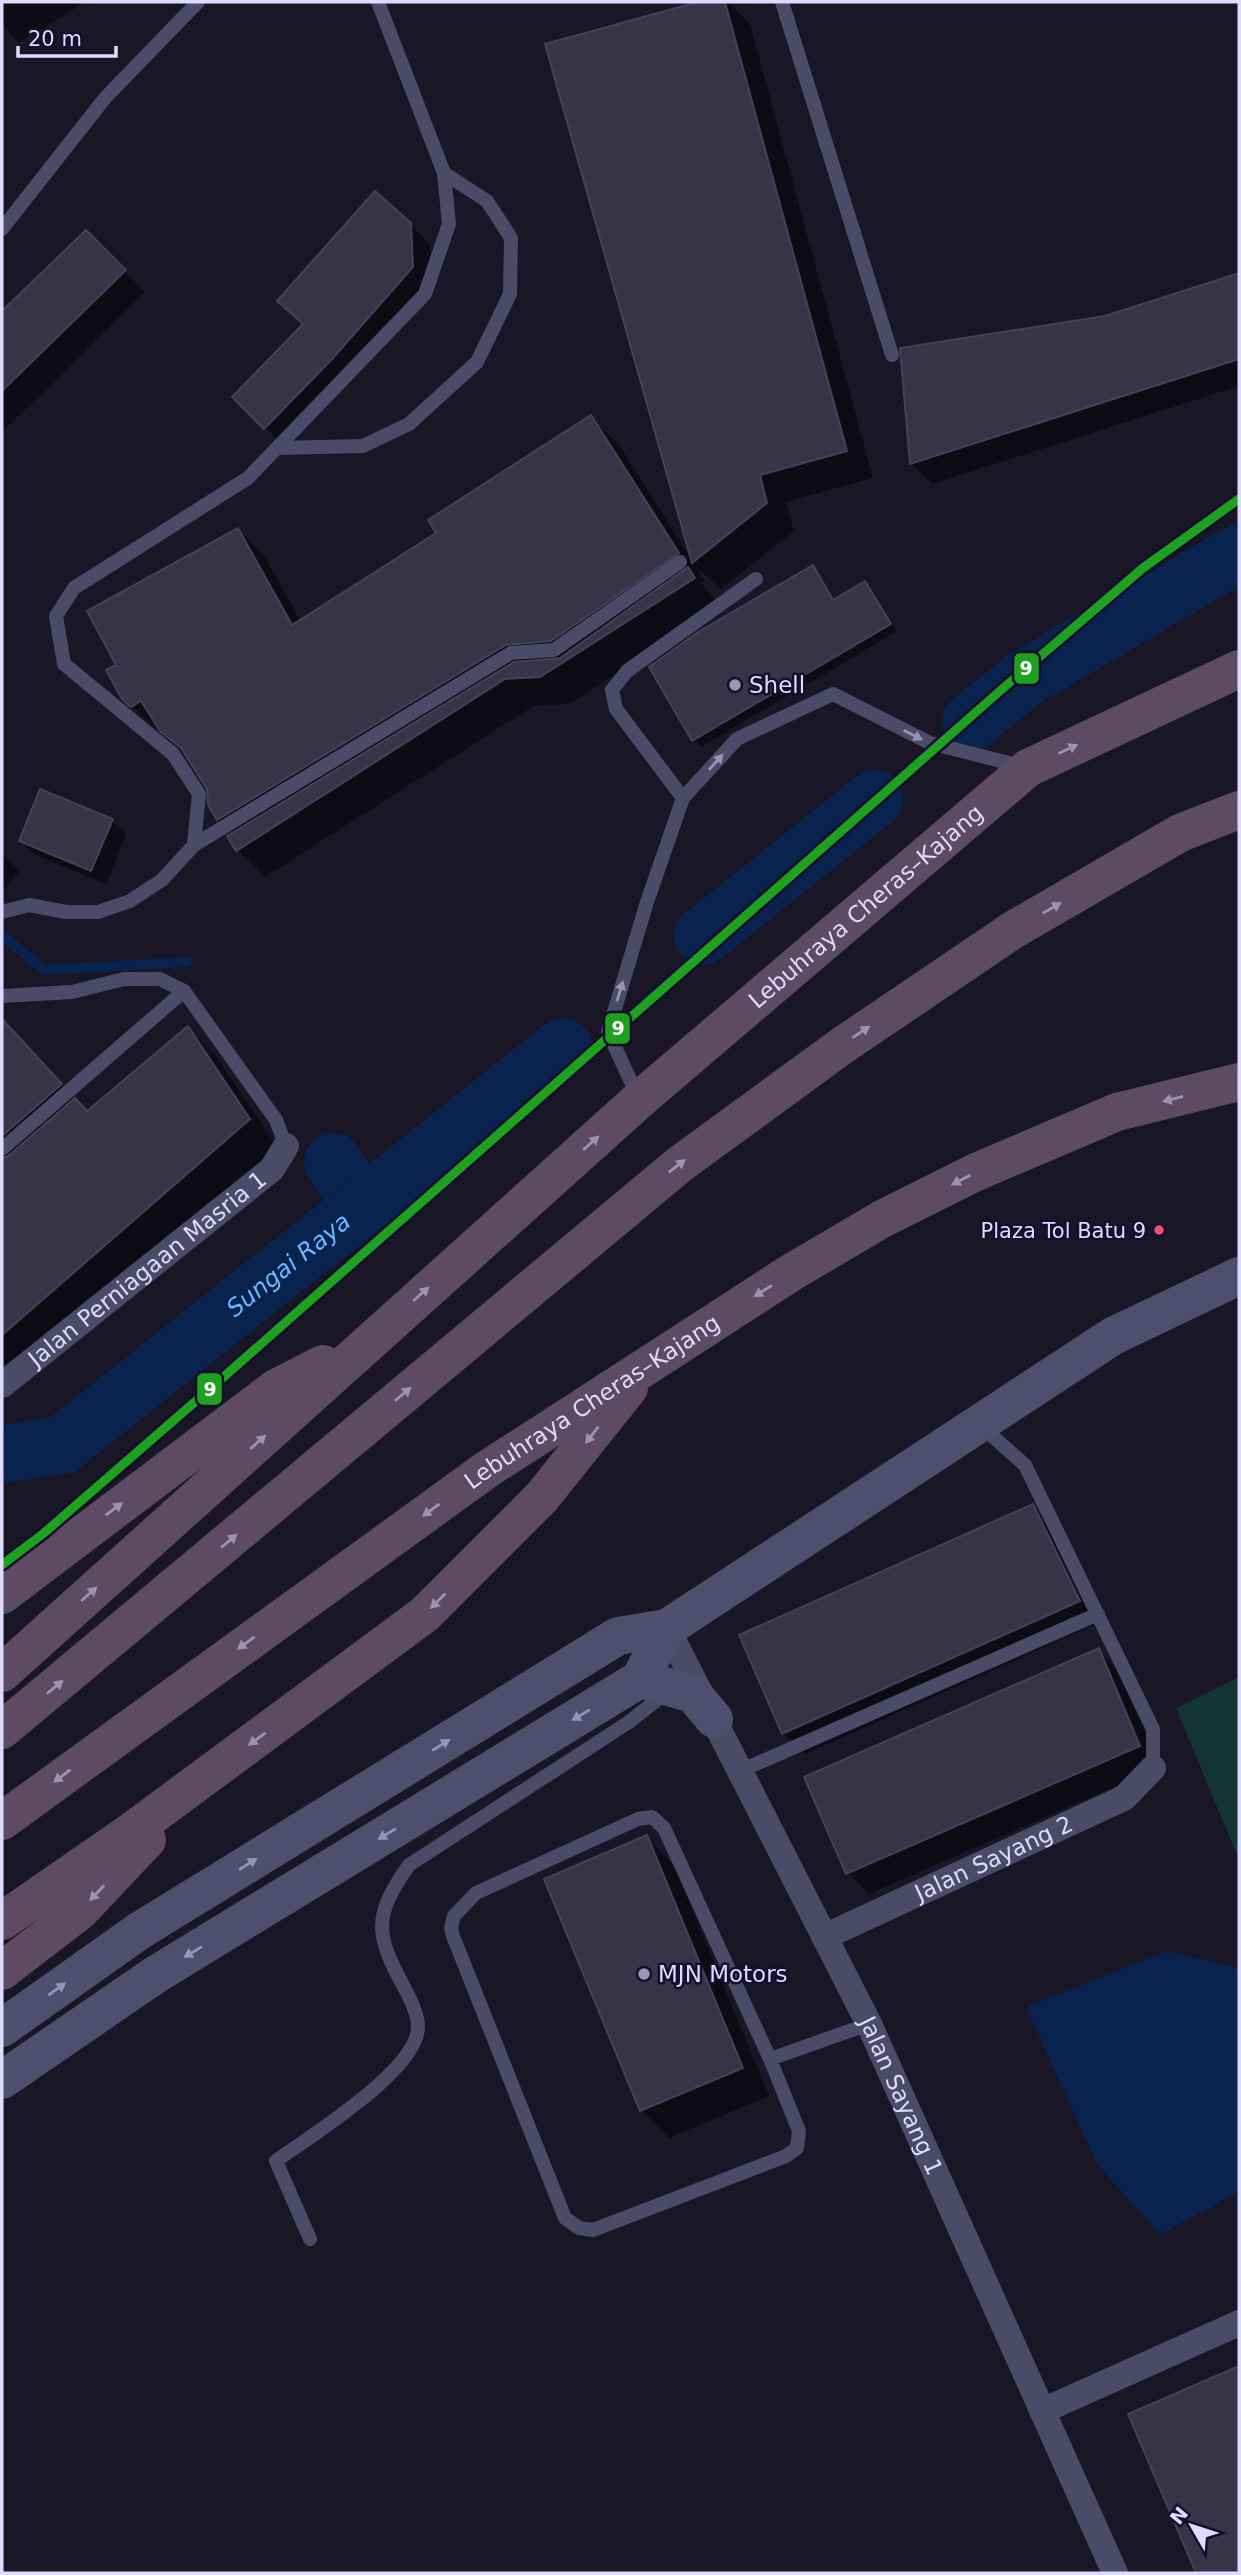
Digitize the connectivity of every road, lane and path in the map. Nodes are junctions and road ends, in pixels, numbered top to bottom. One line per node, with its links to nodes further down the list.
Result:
1 (198, 2): 5 (lane)
2 (378, 2): 4 (lane)
3 (782, 2): 6 (lane)
4 (444, 173): 7 (lane); 7 (lane)
5 (2, 229)
6 (892, 355)
7 (277, 448): 14 (lane)
8 (680, 562): 14 (lane)
9 (757, 579): 12 (lane)
10 (1239, 669): 11 (highway, Lebuhraya Cheras–Kajang, one-way to 10)
11 (1028, 768): 12 (lane, one-way to 11); 19 (highway, Lebuhraya Cheras–Kajang)
12 (683, 798): 19 (lane, one-way to 12)
13 (1239, 810): 33 (highway, one-way to 13)
14 (194, 845): 15 (lane)
15 (2, 912)
16 (184, 991): 17 (lane); 20 (lane); 21 (lane)
17 (2, 996)
18 (1239, 1082): 24 (highway, Lebuhraya Cheras–Kajang, one-way to 24)
19 (639, 1100): 23 (highway, Lebuhraya Cheras–Kajang, one-way to 19)
20 (286, 1146): 25 (street, Jalan Perniagaan Masria 1)
21 (2, 1149)
22 (1239, 1276): 26 (street)
23 (370, 1340): 27 (highway, one-way to 23); 30 (highway, one-way to 23)
24 (650, 1362): 36 (highway, one-way to 36); 37 (highway, Lebuhraya Cheras–Kajang, one-way to 37)
25 (2, 1385)
26 (978, 1423): 28 (lane); 29 (street)
27 (7, 1582)
28 (1098, 1614): 34 (lane); 35 (lane)
29 (667, 1628): 31 (street); 32 (street, Jalan Sayang 1); 42 (street, one-way to 29)
30 (2, 1673)
31 (657, 1683): 32 (street); 44 (street, one-way to 44); 45 (lane)
32 (714, 1719): 35 (street, Jalan Sayang 1)
33 (2, 1730)
34 (1153, 1768): 39 (street, Jalan Sayang 2)
35 (740, 1771): 39 (street, Jalan Sayang 1)
36 (211, 1772): 38 (highway); 40 (highway, one-way to 40)
37 (2, 1821)
38 (2, 1921)
39 (824, 1937): 41 (street, Jalan Sayang 1)
40 (2, 1971)
41 (869, 2024): 43 (lane); 47 (street, Jalan Sayang 1)
42 (2, 2028)
43 (770, 2059): 43 (lane)
44 (2, 2080)
45 (310, 2239)
46 (1239, 2323): 47 (street)
47 (1042, 2411): 48 (street, Jalan Sayang 1)
48 (1115, 2573)

